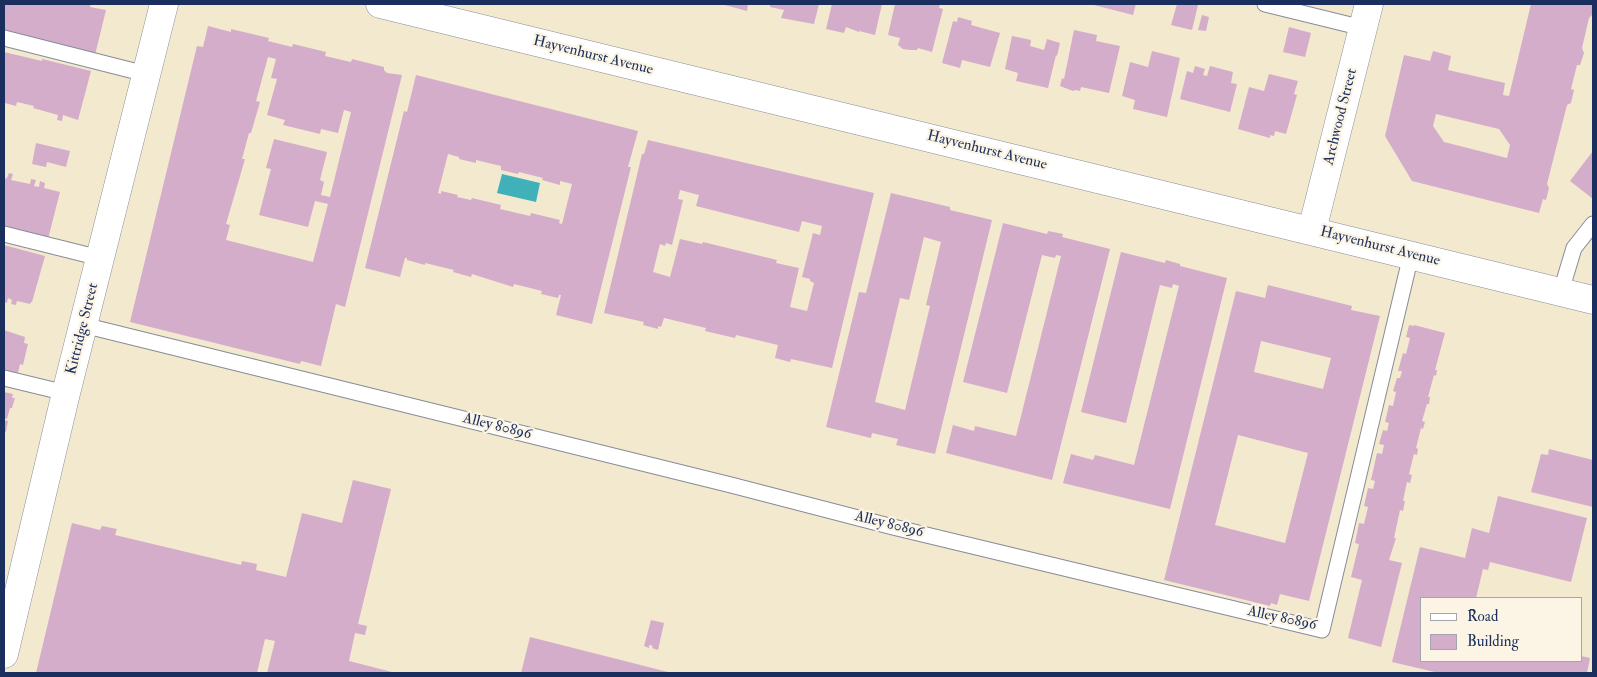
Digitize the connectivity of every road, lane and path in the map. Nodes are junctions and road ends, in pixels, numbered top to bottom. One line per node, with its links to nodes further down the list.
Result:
1 (164, 4): 6 (main road, Kittridge Street)
2 (380, 4): 8 (main road, Hayvenhurst Avenue)
3 (1265, 4): 4 (lane)
4 (1366, 16): 8 (main road, Archwood Street)
5 (4, 38): 6 (lane)
6 (146, 74): 11 (main road, Kittridge Street)
7 (1593, 224): 12 (lane)
8 (1312, 230): 10 (main road, Hayvenhurst Avenue)
9 (4, 234): 11 (lane)
10 (1411, 255): 12 (main road, Hayvenhurst Avenue); 14 (lane, Alley 80896)
11 (100, 258): 14 (main road, Kittridge Street)
12 (1560, 291): 13 (main road, Hayvenhurst Avenue)
13 (1593, 300)
14 (83, 325): 16 (main road, Kittridge Street)
15 (4, 378): 16 (lane)
16 (66, 393): 17 (main road, Kittridge Street)
17 (4, 654)

